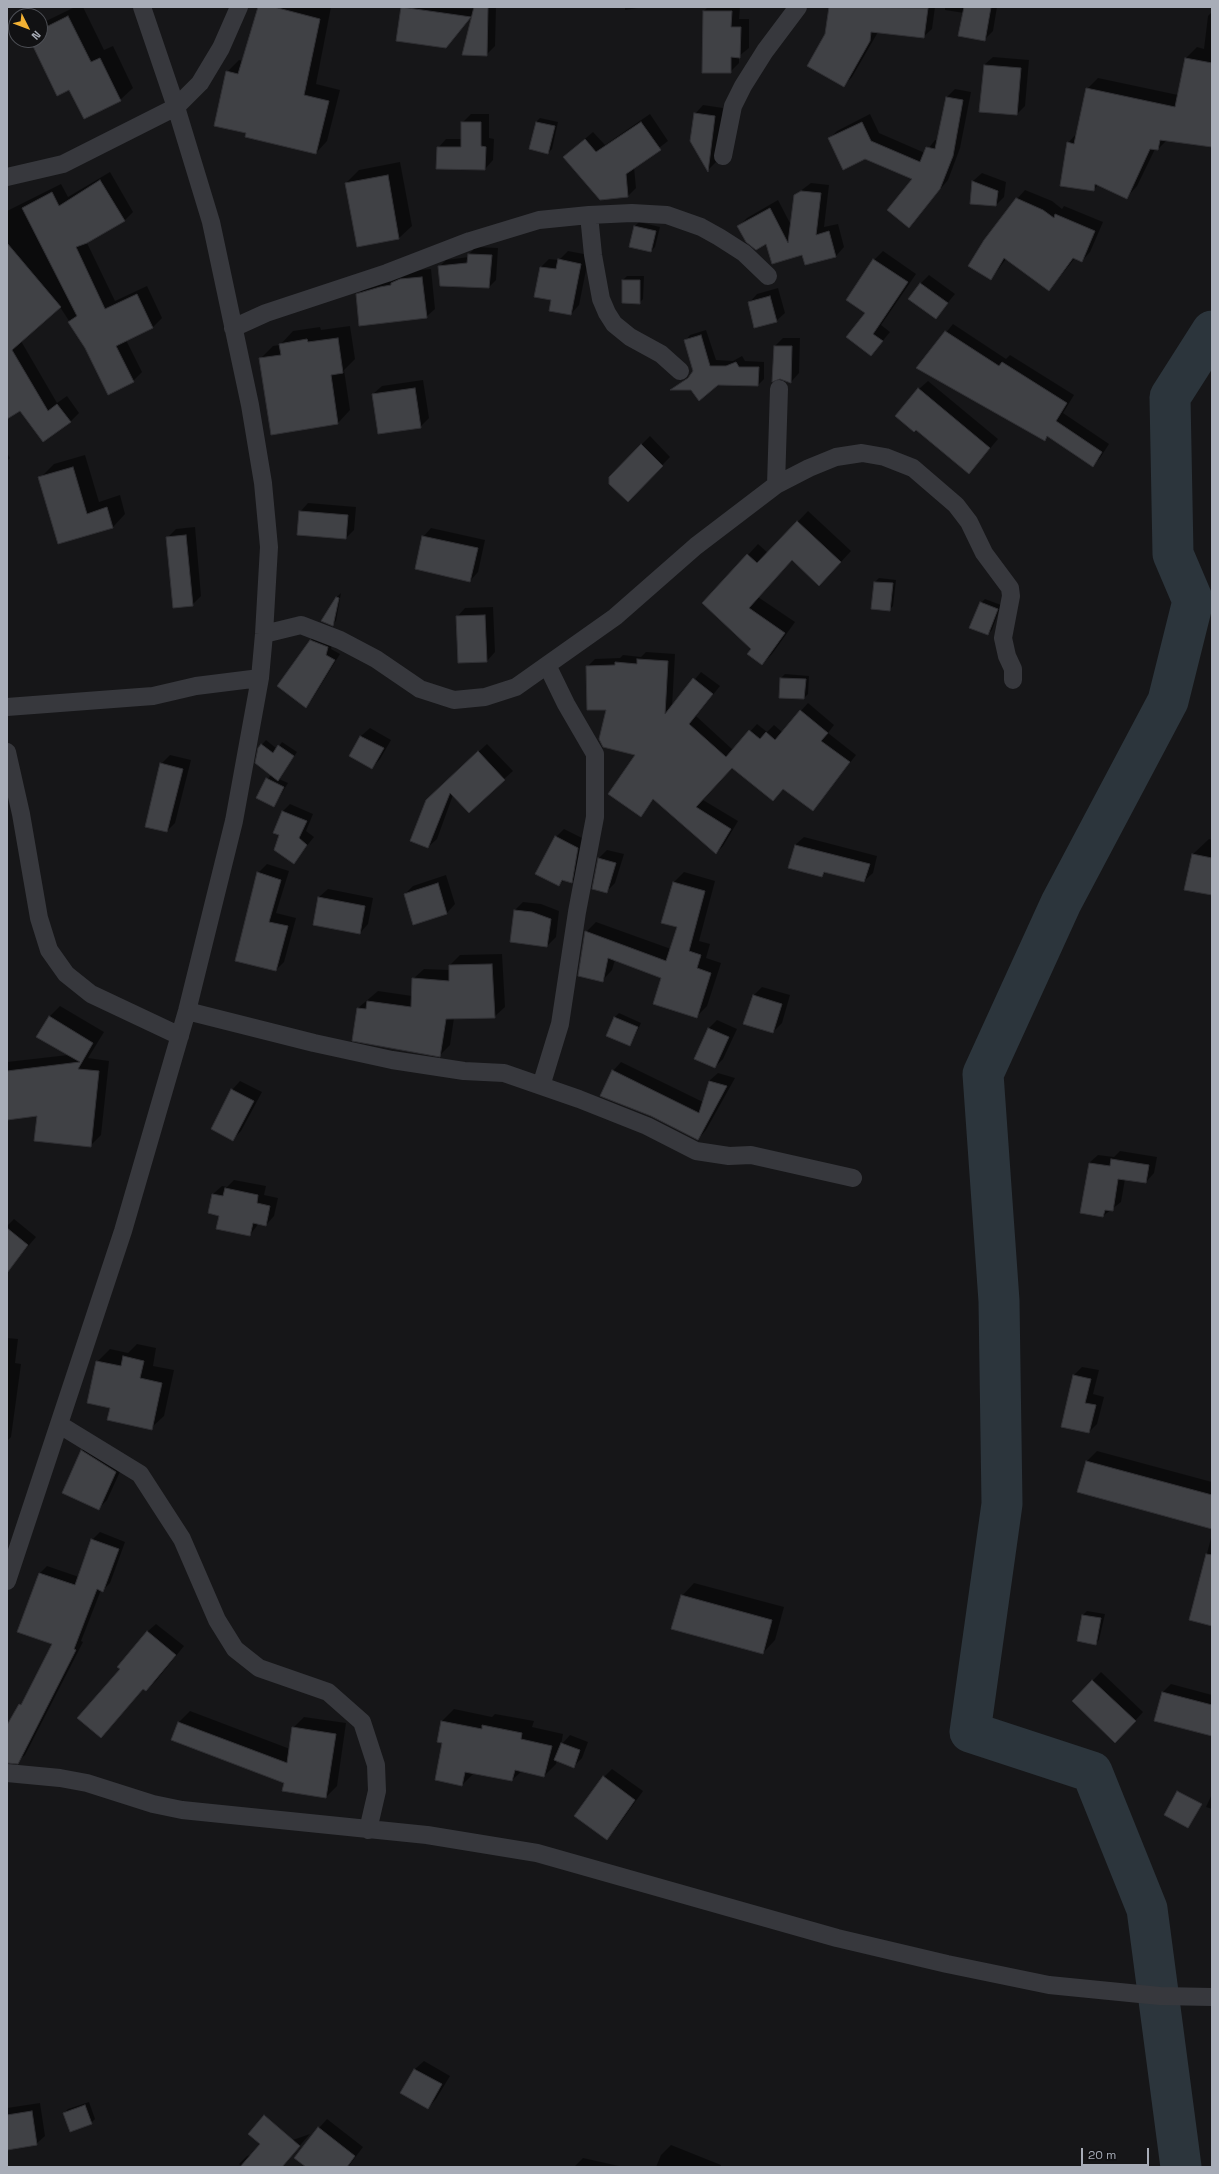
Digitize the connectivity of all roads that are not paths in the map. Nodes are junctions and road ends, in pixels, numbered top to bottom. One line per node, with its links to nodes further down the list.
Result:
1 (142, 7): 4 (street)
2 (239, 7): 4 (street)
3 (798, 7): 5 (street)
4 (176, 106): 6 (street); 9 (street)
5 (723, 156)
6 (7, 177)
7 (589, 215): 8 (street); 9 (street); 10 (street)
8 (768, 276)
9 (233, 328): 13 (street)
10 (680, 371)
11 (779, 389): 12 (street)
12 (776, 485): 14 (street); 16 (street)
13 (264, 634): 14 (street); 15 (street)
14 (547, 665): 21 (street)
15 (260, 678): 17 (street); 19 (street)
16 (1013, 680)
17 (7, 707)
18 (7, 752): 20 (street)
19 (187, 1011): 20 (street); 21 (street)
20 (180, 1036): 23 (street)
21 (542, 1086): 22 (street)
22 (852, 1178)
23 (60, 1426): 24 (street); 27 (street)
24 (12, 1541): 25 (street)
25 (7, 1581)
26 (7, 1773): 27 (street)
27 (368, 1830): 28 (street)
28 (1212, 1998)

